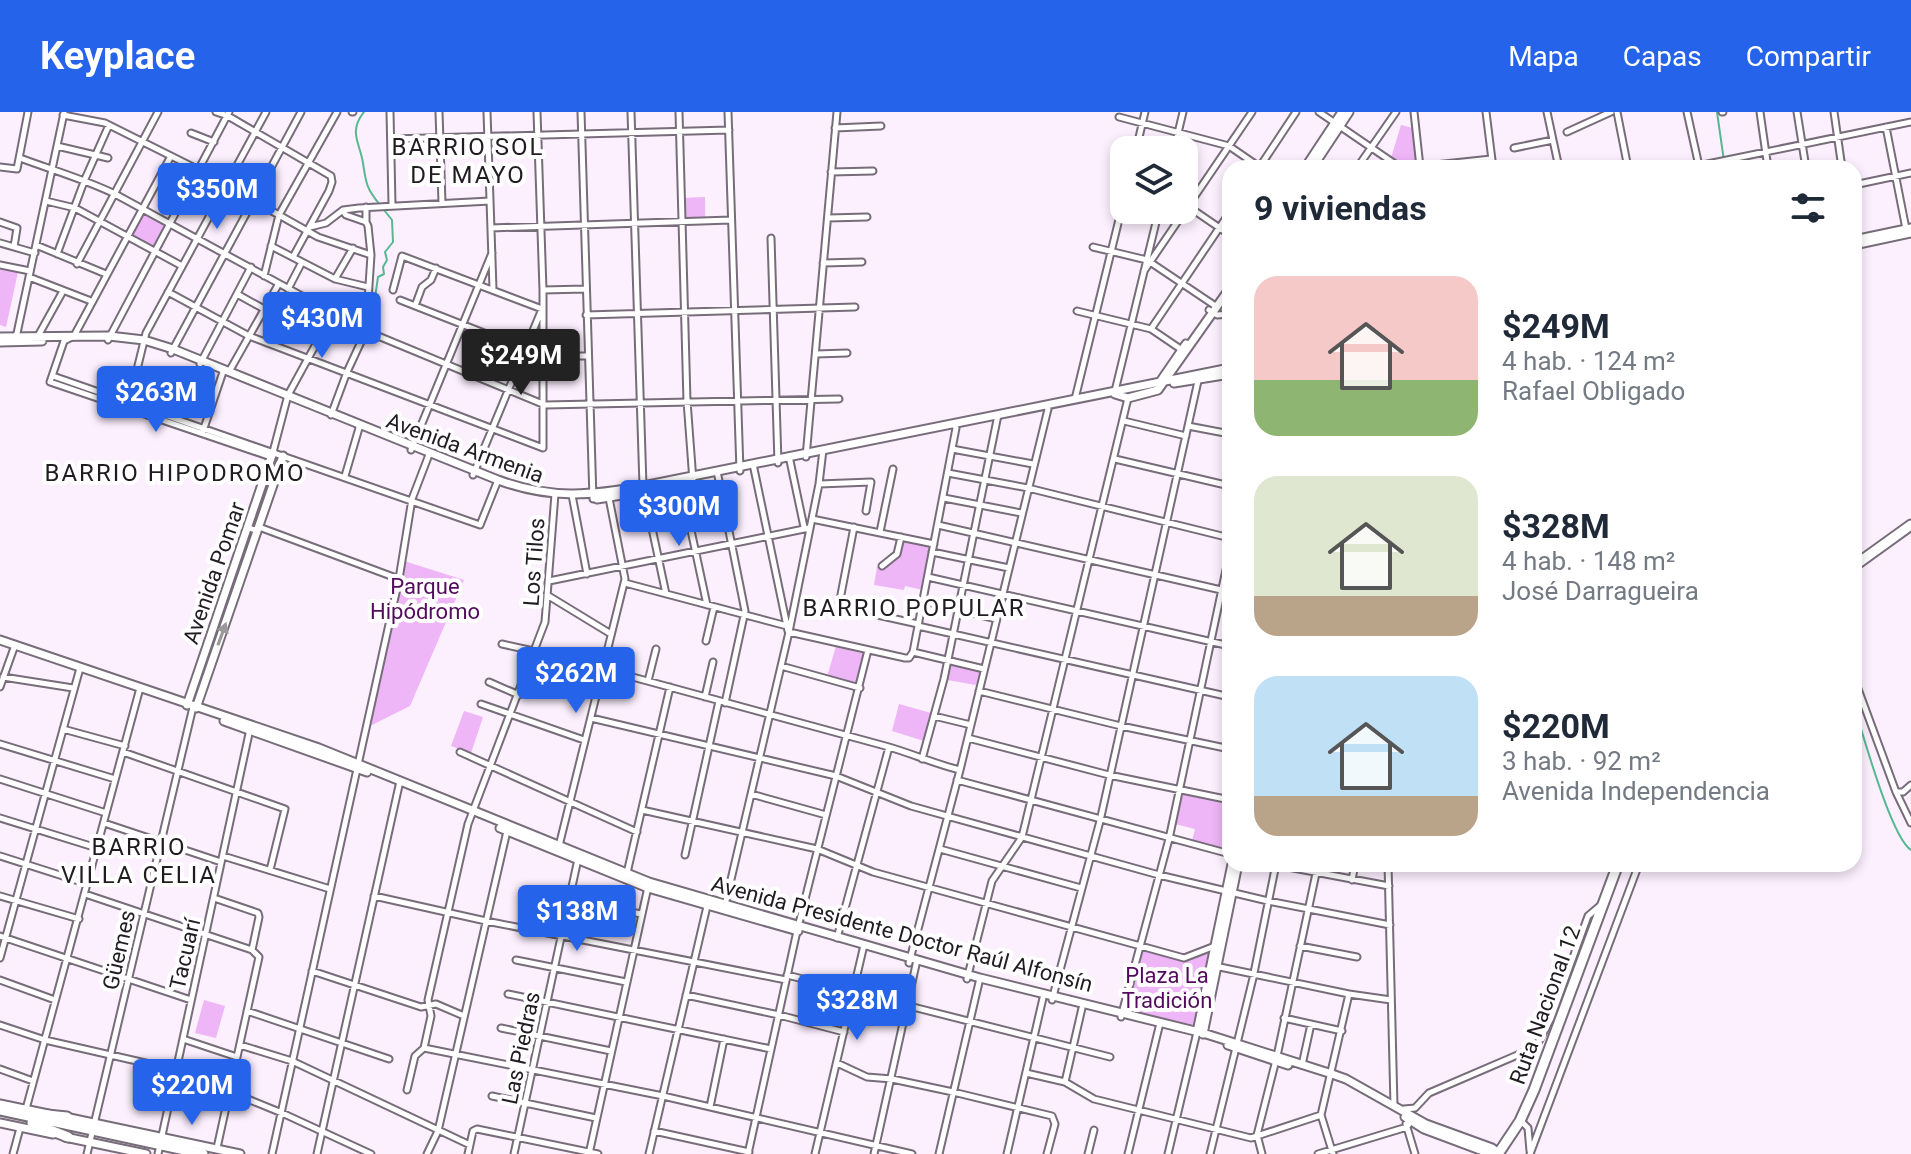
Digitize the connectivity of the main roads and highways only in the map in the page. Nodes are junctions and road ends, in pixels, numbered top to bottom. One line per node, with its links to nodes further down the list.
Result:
1 (1342, 112): 3 (main road)
2 (1349, 112): 3 (main road)
3 (1337, 125): 4 (main road); 5 (main road)
4 (1311, 160)
5 (1317, 160)
6 (1909, 231): 7 (main road)
7 (1862, 240)
8 (1222, 293): 10 (main road)
9 (1222, 298): 10 (main road)
10 (1213, 309): 14 (main road)
11 (108, 338): 12 (main road, Avenida Armenia); 12 (main road, Avenida Armenia); 21 (main road, Avenida Armenia)
12 (38, 339): 13 (main road, Avenida Armenia)
13 (0, 340)
14 (1184, 351): 15 (main road); 19 (main road)
15 (1175, 369): 18 (main road); 19 (main road)
16 (1222, 372): 18 (main road)
17 (1222, 374): 19 (main road)
18 (1184, 378): 19 (main road)
19 (1163, 382): 20 (main road, Avenida Armenia); 20 (main road)
20 (1115, 392): 21 (main road, Avenida Armenia); 21 (main road, Avenida Armenia)
21 (1047, 407)
22 (272, 454): 25 (main road, Avenida Pomar)
23 (283, 456): 25 (main road, Avenida Pomar)
24 (1911, 525): 26 (highway)
25 (254, 528): 28 (main road, Avenida Pomar); 28 (main road, Avenida Pomar, one-way to 25)
26 (1862, 560)
27 (0, 640): 28 (main road, Avenida Presidente Doctor Raúl Alfonsín)
28 (192, 707): 31 (main road, Avenida Presidente Doctor Raúl Alfonsín)
29 (1233, 872): 35 (main road)
30 (1615, 872): 50 (highway, Ruta Nacional 12)
31 (798, 929): 32 (main road, Avenida Presidente Doctor Raúl Alfonsín); 32 (main road, Avenida Presidente Doctor Raúl Alfonsín)
32 (863, 948): 33 (main road, Avenida Presidente Doctor Raúl Alfonsín)
33 (1049, 998): 34 (main road, Avenida Presidente Doctor Raúl Alfonsín); 34 (main road, Avenida Presidente Doctor Raúl Alfonsín)
34 (1121, 1015): 35 (main road, Avenida Presidente Doctor Raúl Alfonsín)
35 (1200, 1034): 36 (main road, Avenida Presidente Doctor Raúl Alfonsín)
36 (1276, 1058): 37 (main road, Avenida Presidente Doctor Raúl Alfonsín); 37 (main road, Avenida Presidente Doctor Raúl Alfonsín)
37 (1330, 1076): 40 (main road, Avenida Presidente Doctor Raúl Alfonsín); 40 (main road, Avenida Presidente Doctor Raúl Alfonsín)
38 (2, 1110): 39 (highway); 39 (main road); 42 (highway); 43 (highway)
39 (67, 1117): 43 (main road)
40 (1409, 1119): 50 (main road, Avenida Presidente Doctor Raúl Alfonsín)
41 (0, 1123): 42 (main road)
42 (19, 1123): 43 (highway); 44 (highway)
43 (93, 1133): 44 (main road); 45 (highway); 46 (main road)
44 (68, 1137)
45 (159, 1146): 47 (highway); 48 (highway); 49 (main road)
46 (146, 1154)
47 (182, 1154)
48 (203, 1154)
49 (240, 1154)
50 (1498, 1154)

